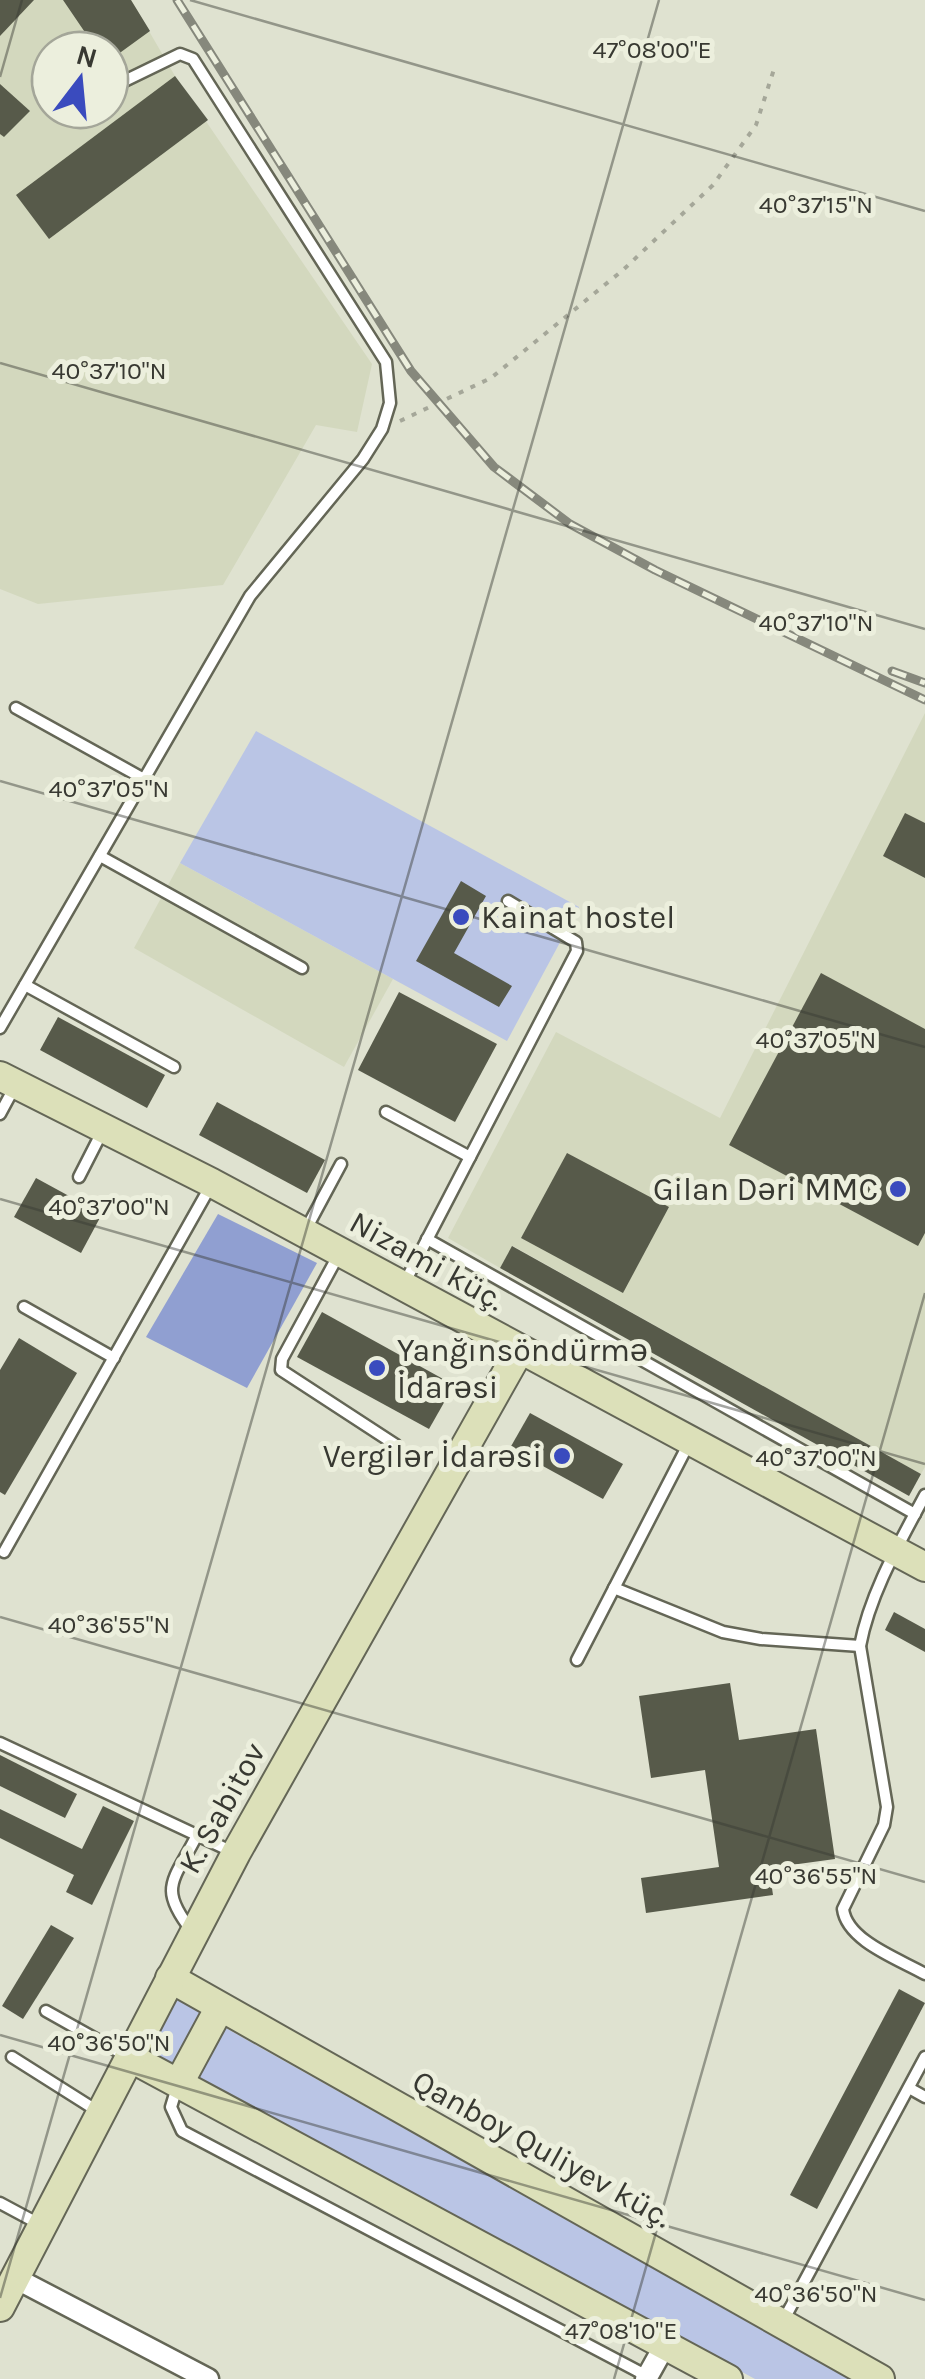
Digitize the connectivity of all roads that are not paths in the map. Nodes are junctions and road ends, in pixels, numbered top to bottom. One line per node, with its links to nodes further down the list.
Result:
1 (130, 78): 3 (lane)
2 (16, 708): 3 (lane)
3 (144, 780): 4 (lane)
4 (100, 856): 6 (lane); 7 (lane)
5 (508, 901): 14 (lane)
6 (302, 968)
7 (25, 985): 8 (lane); 9 (lane)
8 (0, 1028)
9 (174, 1067)
10 (8, 1080): 12 (lane); 13 (street, Nizami küç.)
11 (386, 1112): 14 (lane)
12 (0, 1114)
13 (104, 1130): 16 (lane); 17 (street, Nizami küç.)
14 (470, 1157): 19 (lane)
15 (342, 1164): 18 (lane)
16 (79, 1177)
17 (212, 1183): 18 (street, Nizami küç.); 24 (lane)
18 (304, 1234): 20 (street, Nizami küç.)
19 (427, 1240): 21 (lane); 28 (lane)
20 (339, 1253): 21 (street, Nizami küç.); 26 (lane)
21 (402, 1287): 23 (street, Nizami küç.)
22 (24, 1307): 24 (lane)
23 (519, 1351): 25 (street, Nizami küç.); 37 (street, K. Sabitov)
24 (114, 1358): 30 (lane)
25 (689, 1442): 29 (street, Nizami küç.); 32 (lane)
26 (396, 1444)
27 (925, 1495): 28 (lane)
28 (915, 1514): 29 (lane)
29 (895, 1551): 31 (street, Nizami küç.); 33 (lane)
30 (4, 1552)
31 (925, 1567)
32 (614, 1588): 33 (lane); 34 (lane)
33 (860, 1646): 39 (lane)
34 (577, 1660)
35 (0, 1743): 36 (lane)
36 (197, 1836): 37 (lane); 38 (lane)
37 (236, 1853): 38 (street, K. Sabitov)
38 (194, 1933): 40 (street, K. Sabitov)
39 (925, 1974)
40 (170, 1978): 41 (street, Qanboy Quliyev küç.); 44 (street, K. Sabitov)
41 (220, 2007): 46 (street); 54 (street, Qanboy Quliyev küç.)
42 (46, 2011): 44 (lane)
43 (12, 2057): 49 (lane)
44 (128, 2057): 46 (street); 49 (street, K. Sabitov)
45 (925, 2057): 47 (lane)
46 (179, 2083): 55 (street); 56 (lane)
47 (908, 2088): 48 (lane); 54 (lane)
48 (925, 2097)
49 (100, 2112): 51 (street, K. Sabitov)
50 (0, 2203): 51 (lane)
51 (42, 2225): 52 (street, K. Sabitov)
52 (15, 2278): 53 (street, K. Sabitov); 57 (street)
53 (0, 2307)
54 (782, 2324): 59 (street, Qanboy Quliyev küç.)
55 (665, 2345): 56 (street); 58 (street)
56 (647, 2378)
57 (208, 2379)
58 (728, 2379)
59 (880, 2379)

